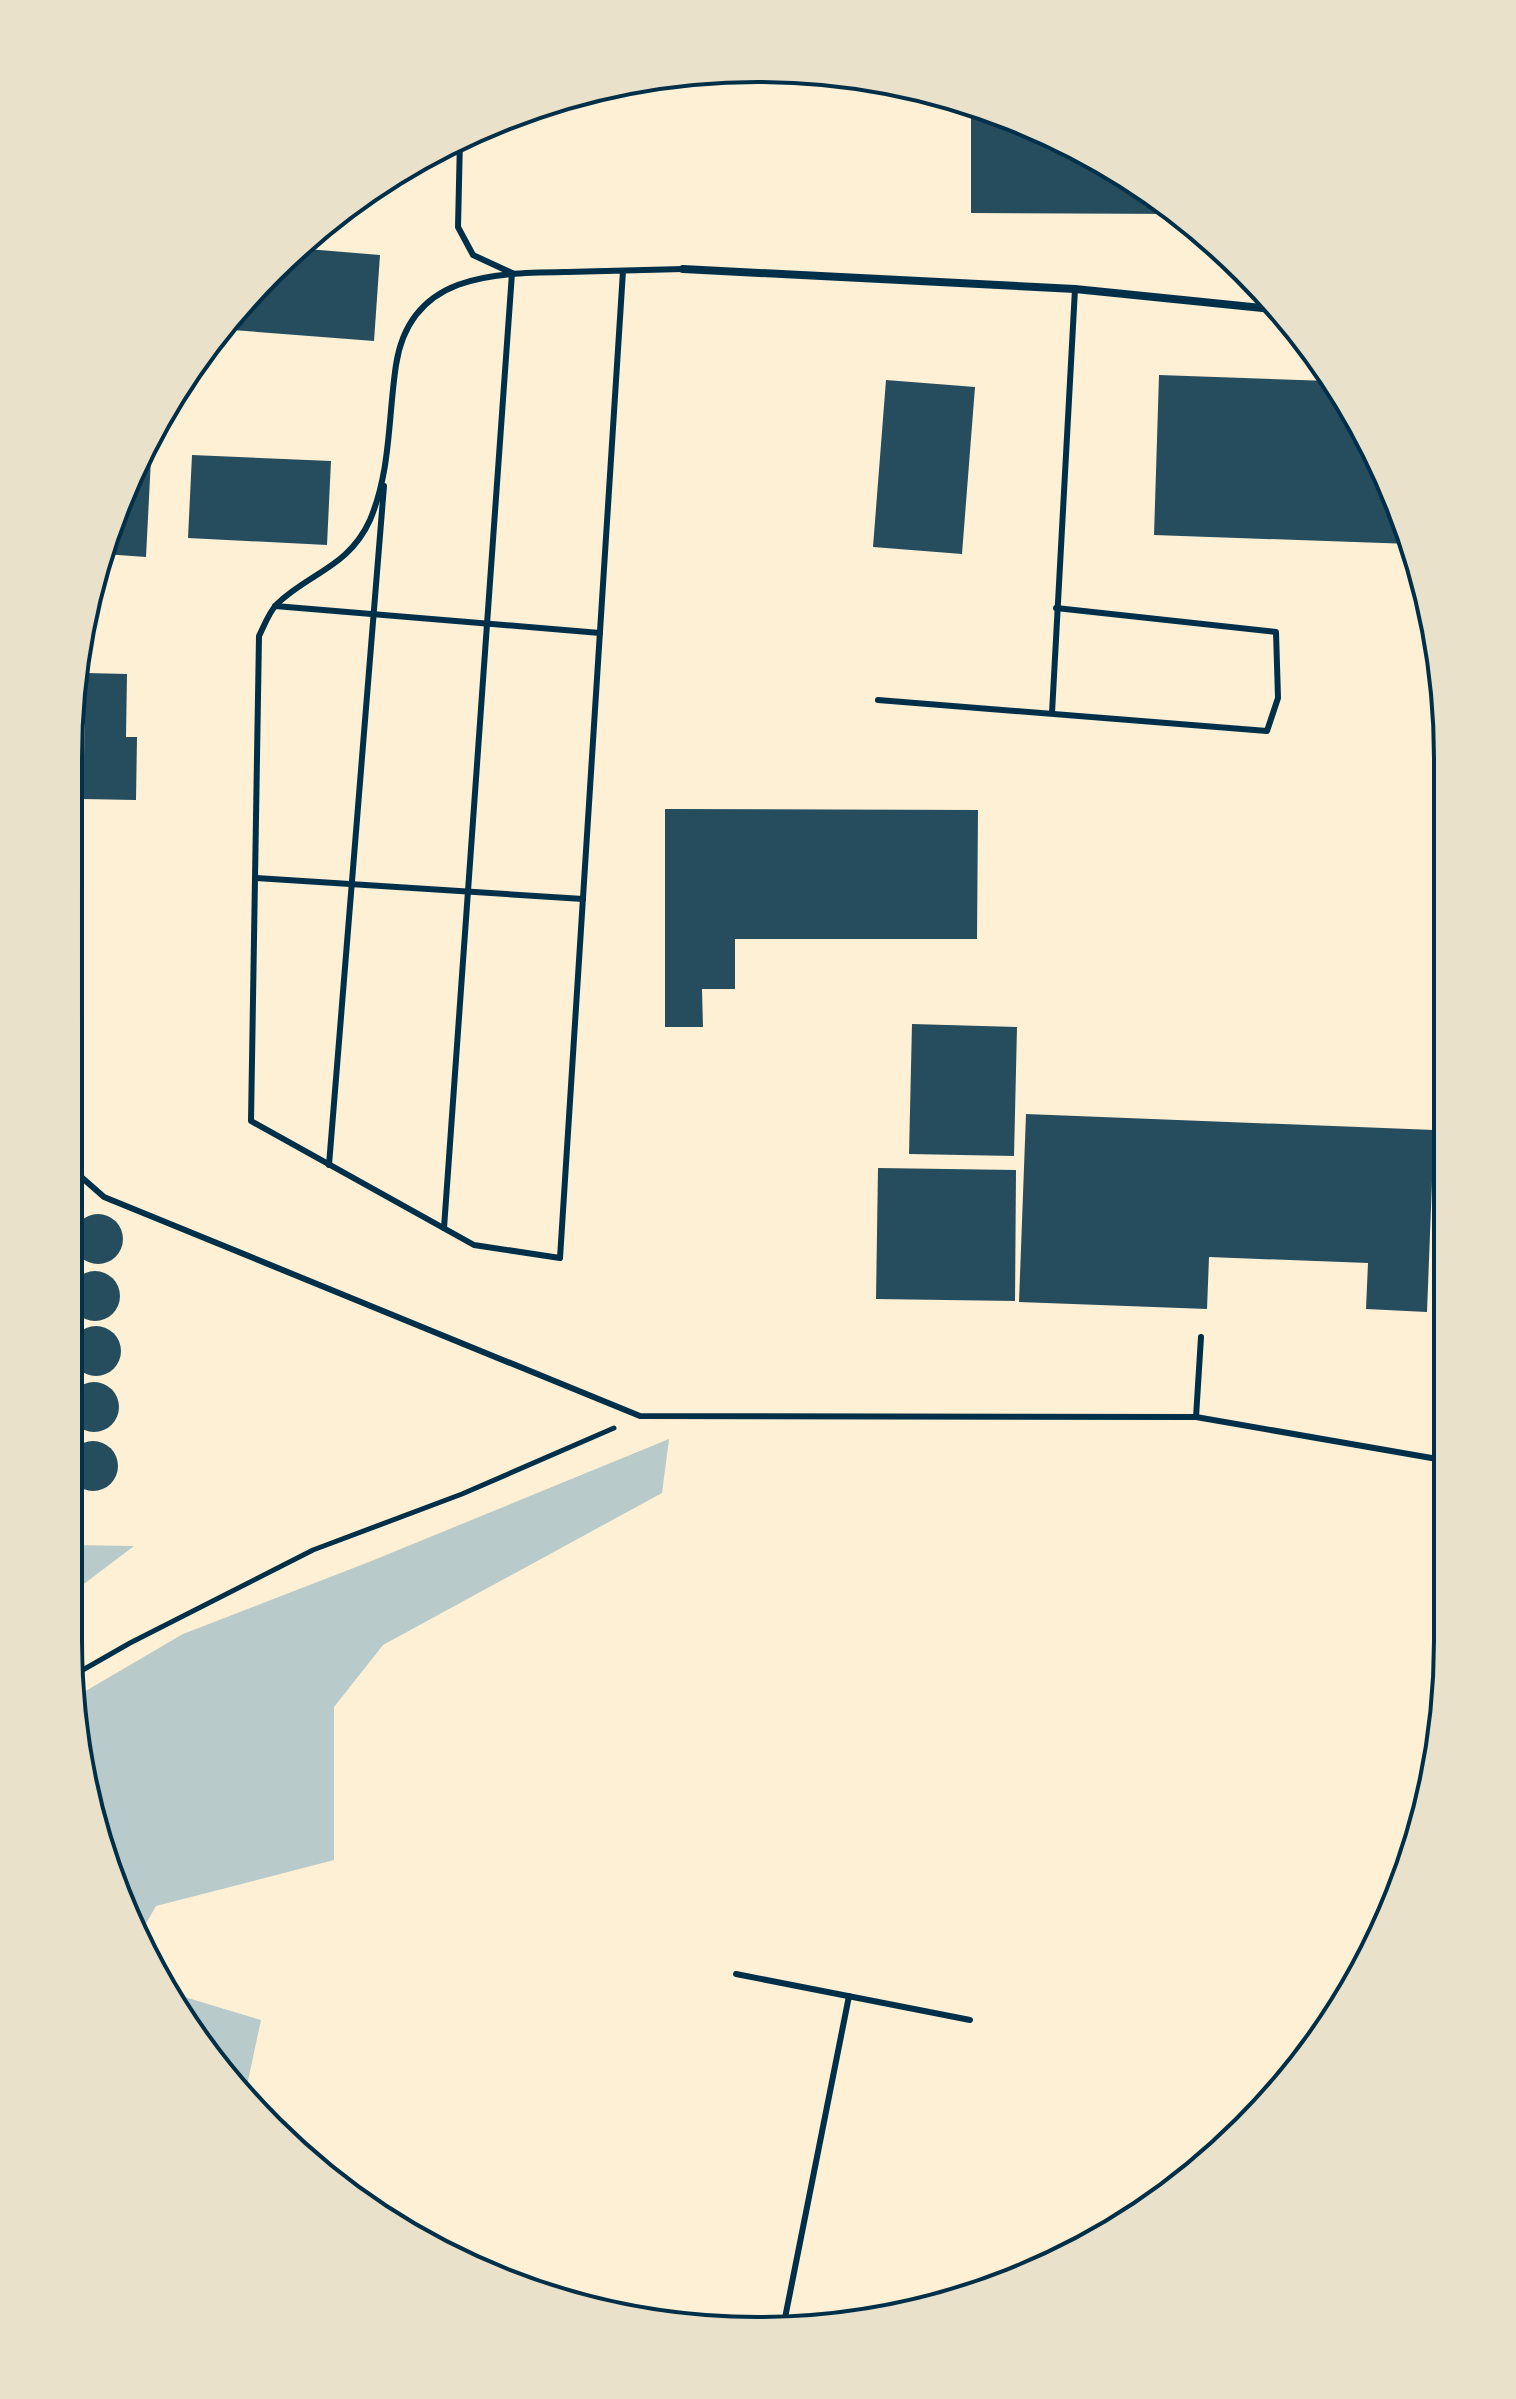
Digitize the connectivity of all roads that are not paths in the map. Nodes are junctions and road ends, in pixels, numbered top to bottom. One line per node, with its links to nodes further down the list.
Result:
1 (460, 152): 4 (lane)
2 (683, 269): 3 (lane); 5 (street)
3 (623, 271): 4 (lane); 12 (lane)
4 (512, 273): 7 (lane); 11 (lane)
5 (1075, 289): 6 (street); 9 (lane)
6 (1262, 308)
7 (385, 477): 8 (lane); 10 (lane)
8 (275, 606): 10 (lane); 15 (lane)
9 (1056, 608): 14 (lane); 14 (lane)
10 (373, 614): 11 (lane); 16 (lane)
11 (487, 623): 12 (lane); 17 (lane)
12 (600, 633): 18 (lane)
13 (878, 700): 14 (lane)
14 (1052, 713)
15 (256, 878): 16 (lane); 19 (lane)
16 (352, 884): 17 (lane); 19 (lane)
17 (468, 892): 18 (lane); 21 (lane)
18 (583, 899): 21 (lane)
19 (329, 1165): 21 (lane)
20 (82, 1178): 23 (lane)
21 (444, 1228)
22 (1201, 1337): 23 (lane)
23 (1196, 1417): 24 (lane)
24 (1434, 1458)
25 (736, 1974): 26 (lane)
26 (849, 1996): 27 (lane); 28 (lane)
27 (970, 2020)
28 (785, 2316)

